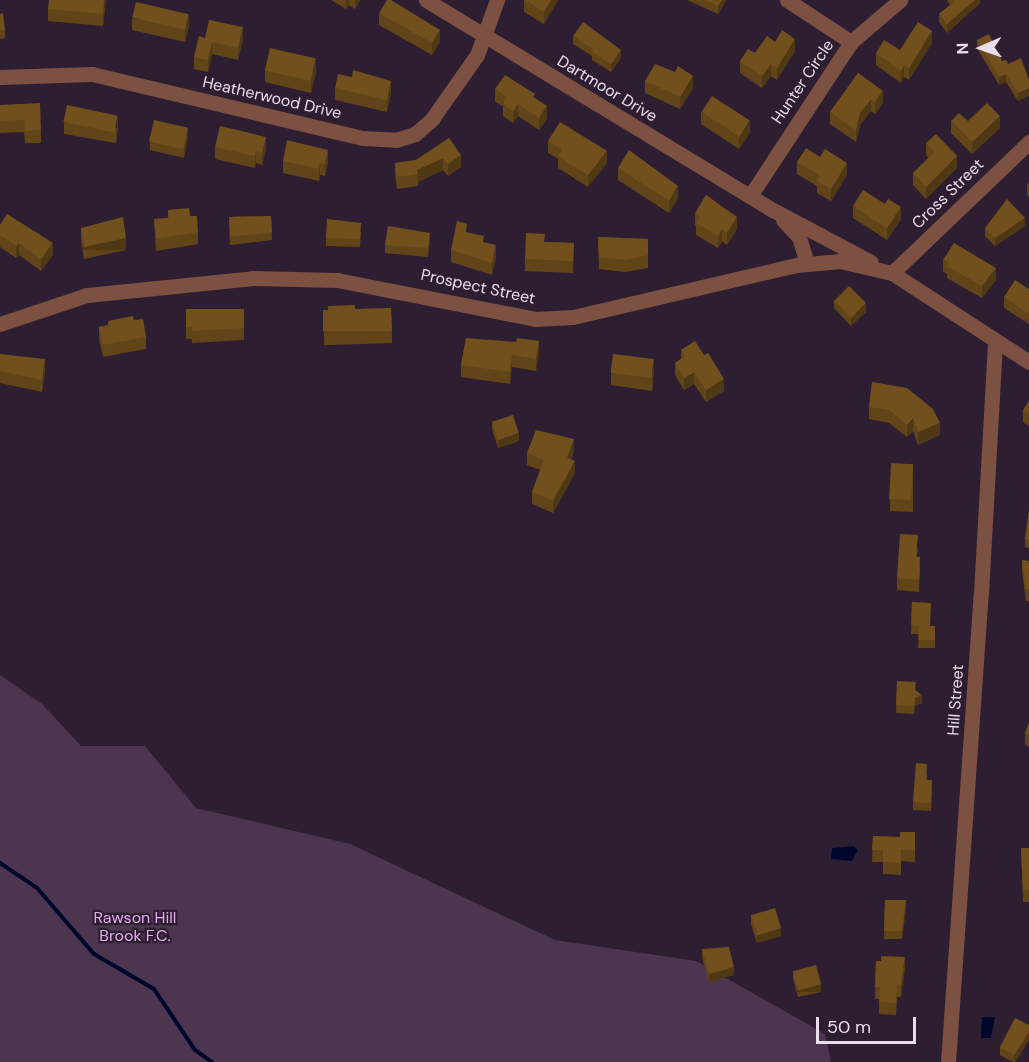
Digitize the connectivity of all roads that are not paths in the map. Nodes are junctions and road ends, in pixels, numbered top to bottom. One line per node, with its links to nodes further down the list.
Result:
1 (426, 0): 5 (street, Dartmoor Drive)
2 (497, 0): 5 (street)
3 (787, 0): 6 (street)
4 (900, 0): 6 (street, Hunter Circle)
5 (485, 36): 7 (street, Heatherwood Drive); 9 (street, Dartmoor Drive)
6 (851, 42): 9 (street, Hunter Circle)
7 (0, 77)
8 (1029, 142): 14 (street, Cross Street)
9 (750, 196): 10 (street, Dartmoor Drive)
10 (770, 208): 11 (street, Dartmoor Drive); 13 (street, Dartmoor Drive)
11 (821, 235): 12 (street); 14 (street, Dartmoor Drive)
12 (831, 261): 13 (street, Prospect Street); 14 (street, Prospect Street)
13 (807, 263): 15 (street, Prospect Street)
14 (892, 273): 16 (street, Prospect Street)
15 (0, 324)
16 (995, 340): 17 (street, Prospect Street); 18 (street, Hill Street)
17 (1029, 362)
18 (948, 1062)

